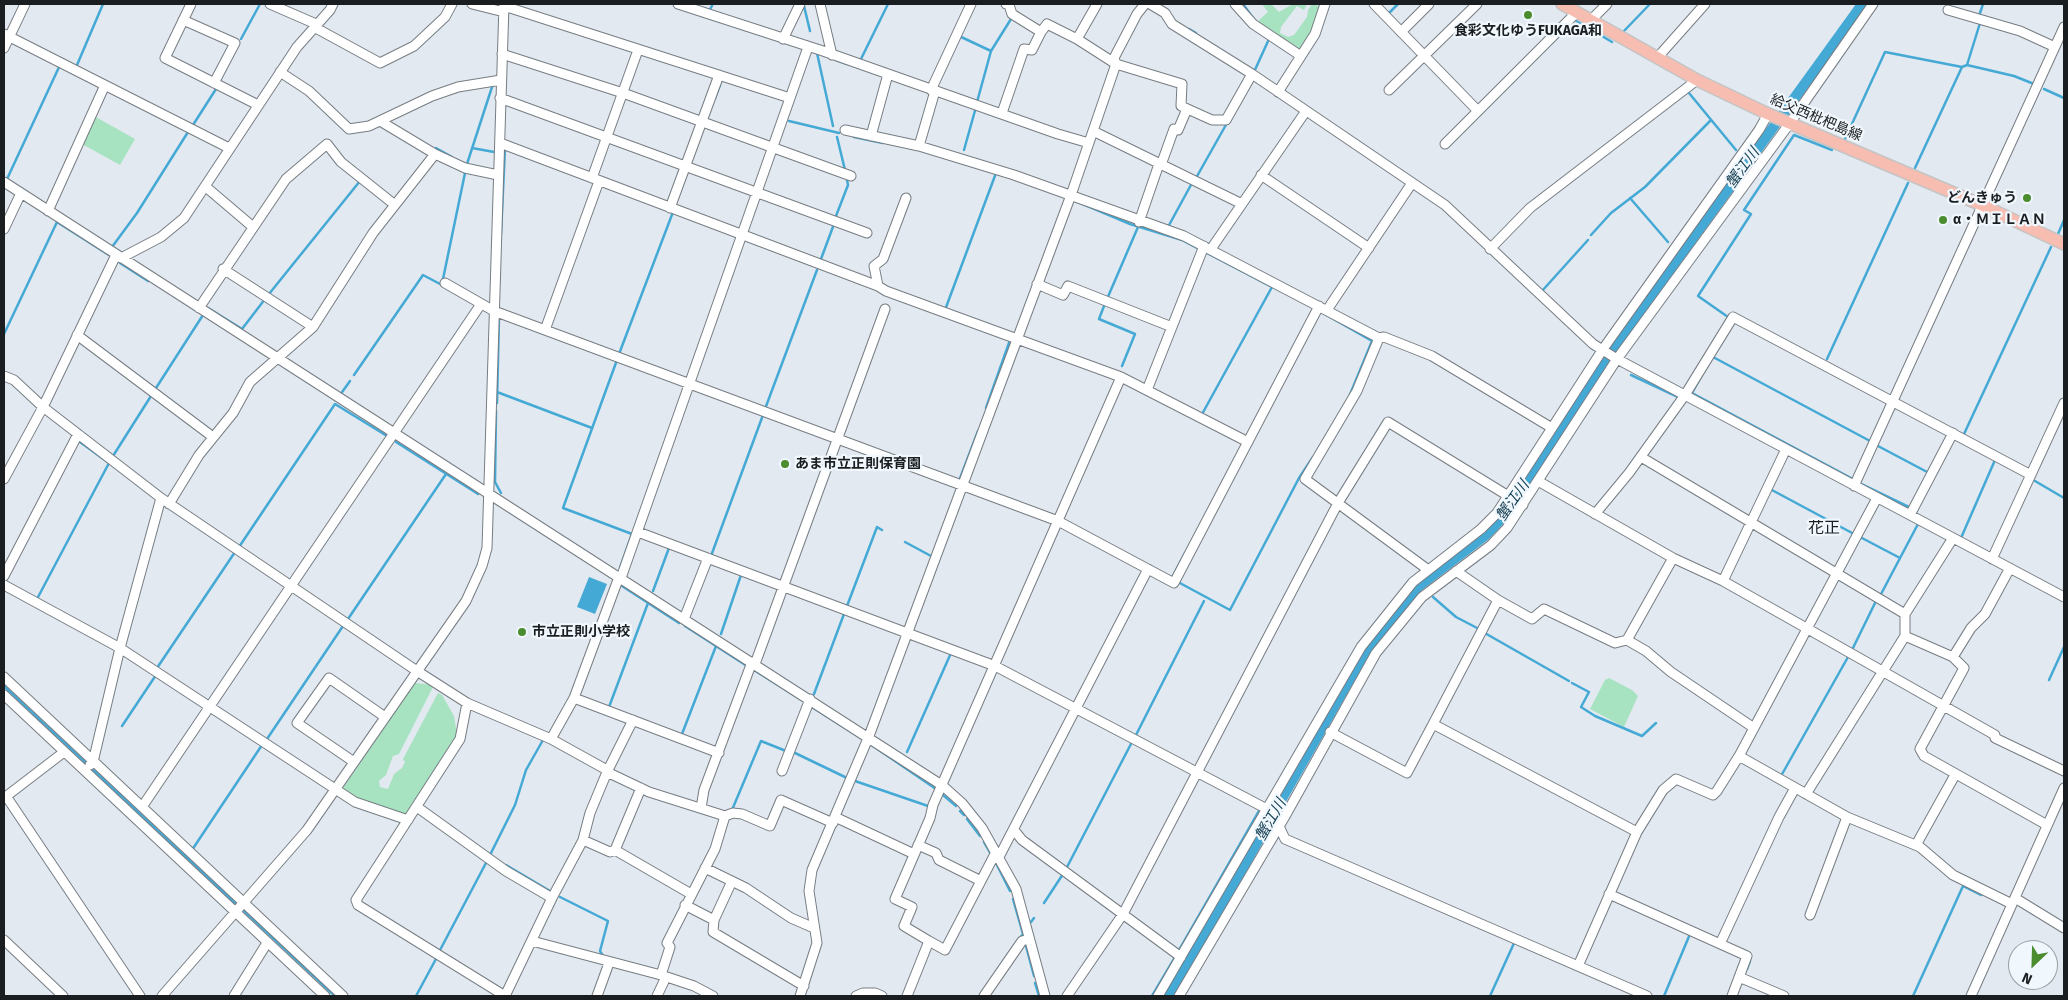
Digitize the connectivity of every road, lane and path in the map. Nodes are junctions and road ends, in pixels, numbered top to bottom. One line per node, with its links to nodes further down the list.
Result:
1 (25, 4): 33 (street)
2 (191, 4): 27 (street)
3 (270, 4): 29 (street)
4 (333, 4): 29 (street)
5 (452, 4): 29 (street)
6 (472, 4): 24 (street)
7 (678, 4): 34 (street)
8 (800, 4): 34 (street)
9 (820, 4): 41 (street)
10 (971, 4): 54 (street)
11 (1006, 4): 31 (street)
12 (1097, 4): 35 (street)
13 (1145, 4): 45 (street)
14 (1150, 4): 48 (street)
15 (1235, 4): 43 (street)
16 (1325, 4): 43 (street)
17 (1374, 4): 32 (street)
18 (1429, 4): 32 (street)
19 (1477, 4): 42 (street)
20 (1562, 4): 26 (main road, 給父西枇杷島線)
21 (1607, 4): 28 (street)
22 (1705, 4): 44 (street)
23 (1873, 4): 68 (street)
24 (504, 7): 39 (street); 40 (street)
25 (1948, 10): 36 (street)
26 (1576, 12): 28 (main road, 給父西枇杷島線); 62 (street)
27 (183, 20): 52 (street); 52 (street)
28 (1591, 20): 44 (main road, 給父西枇杷島線)
29 (315, 26): 46 (street)
30 (2064, 27): 36 (street)
31 (1041, 32): 35 (street); 64 (street)
32 (1401, 32): 42 (street)
33 (6, 35): 38 (street); 53 (street)
34 (783, 39): 37 (street)
35 (1077, 39): 45 (street)
36 (2055, 46): 95 (street)
37 (808, 47): 41 (street); 59 (street)
38 (4, 48)
39 (638, 50): 49 (street); 57 (street)
40 (502, 54): 50 (street); 57 (street)
41 (832, 54): 47 (street)
42 (1424, 55): 55 (street); 62 (street)
43 (1301, 56): 56 (street)
44 (1657, 58): 51 (main road, 給父西枇杷島線)
45 (1116, 64): 61 (street); 70 (street)
46 (280, 72): 60 (street); 66 (street)
47 (888, 74): 54 (street); 72 (street)
48 (1252, 74): 56 (street); 61 (street)
49 (718, 75): 59 (street); 67 (street)
50 (501, 80): 58 (street); 66 (street)
51 (1697, 80): 65 (main road, 給父西枇杷島線); 106 (street)
52 (214, 83): 60 (street)
53 (105, 85): 78 (street); 97 (street)
54 (934, 90): 64 (street); 76 (street)
55 (1388, 90)
56 (1278, 92): 63 (street)
57 (623, 93): 67 (street); 71 (street)
58 (500, 98): 71 (street); 74 (street)
59 (790, 98): 77 (street)
60 (258, 105): 78 (street)
61 (1187, 109): 80 (street)
62 (1478, 110): 75 (street)
63 (1306, 111): 82 (street); 87 (street)
64 (1002, 113): 73 (street)
65 (1768, 114): 68 (main road, 給父西枇杷島線); 123 (street)
66 (380, 121): 79 (street)
67 (702, 121): 77 (street); 81 (street)
68 (1790, 123): 95 (main road, 給父西枇杷島線); 125 (street)
69 (845, 130): 72 (street)
70 (1093, 131): 73 (street); 80 (street)
71 (607, 136): 81 (street); 85 (street)
72 (871, 136): 76 (street)
73 (1089, 142): 91 (street)
74 (500, 144): 83 (street); 85 (street)
75 (1444, 144)
76 (919, 146): 91 (street)
77 (774, 147): 84 (street); 89 (street)
78 (229, 148): 88 (street)
79 (436, 154): 83 (street); 94 (street)
80 (1160, 164): 93 (street); 98 (street)
81 (686, 165): 89 (street); 96 (street)
82 (1262, 175): 93 (street); 105 (street)
83 (498, 176): 116 (street)
84 (851, 176)
85 (596, 180): 96 (street); 119 (street)
86 (4, 182): 90 (street)
87 (1412, 183): 105 (street); 106 (street)
88 (206, 187): 99 (street); 107 (street)
89 (759, 192): 101 (street); 102 (street)
90 (21, 193): 97 (street); 100 (street)
91 (1071, 195): 98 (street); 110 (street)
92 (906, 198): 111 (street)
93 (1242, 204): 104 (street)
94 (395, 205): 99 (street); 117 (street)
95 (1984, 206): 103 (main road, 給父西枇杷島線); 131 (street)
96 (670, 208): 102 (street)
97 (48, 211): 107 (street)
98 (1139, 222): 104 (street)
99 (253, 227): 108 (street)
100 (4, 229)
101 (868, 233)
102 (743, 235): 111 (street); 128 (street)
103 (2064, 244)
104 (1208, 247): 114 (street); 118 (street)
105 (1368, 248): 114 (street)
106 (1490, 249): 123 (street)
107 (119, 257): 113 (street); 120 (street)
108 (223, 269): 113 (street); 117 (street)
109 (445, 283): 112 (street)
110 (1037, 284): 118 (street); 121 (street)
111 (878, 286): 121 (street)
112 (481, 304): 116 (street); 137 (street)
113 (198, 308): 124 (street)
114 (1324, 308): 122 (street); 140 (street)
115 (885, 309): 139 (street)
116 (494, 311): 119 (street); 148 (street)
117 (313, 327): 124 (street)
118 (1172, 327): 129 (street)
119 (545, 330): 128 (street)
120 (77, 336): 133 (street); 138 (street)
121 (1016, 338): 127 (street); 146 (street)
122 (1379, 338): 134 (street); 152 (street)
123 (1603, 349): 125 (street); 134 (street)
124 (276, 358): 137 (street); 138 (street)
125 (1617, 359): 130 (street); 145 (street)
126 (4, 376): 133 (street)
127 (1121, 377): 129 (street); 157 (street)
128 (690, 384): 139 (street); 159 (street)
129 (1147, 390): 140 (street)
130 (1685, 395): 131 (street); 141 (street); 142 (street)
131 (1893, 402): 135 (street); 147 (street)
132 (2064, 403): 143 (street)
133 (43, 407): 136 (street); 144 (street)
134 (1552, 428): 149 (street)
135 (1953, 433): 143 (street); 156 (street)
136 (78, 434): 150 (street); 169 (street)
137 (393, 434): 148 (street); 173 (street)
138 (213, 438): 153 (street)
139 (837, 439): 146 (street); 174 (street)
140 (1248, 442): 165 (street)
141 (1786, 449): 147 (street); 158 (street)
142 (1641, 456): 155 (street); 158 (street)
143 (2031, 475): 163 (street)
144 (4, 479)
145 (1538, 481): 154 (street); 155 (street)
146 (961, 485): 157 (street); 180 (street)
147 (1854, 486): 151 (street)
148 (489, 493): 170 (street); 187 (street)
149 (1509, 496): 152 (street); 154 (street); 166 (street)
150 (161, 498): 153 (street); 183 (street)
151 (1877, 498): 156 (street); 168 (street)
152 (1338, 503): 166 (street); 209 (street)
153 (170, 504): 173 (street)
154 (1522, 504): 167 (street)
155 (1595, 514): 162 (street)
156 (1910, 515): 160 (street)
157 (1058, 522): 165 (street); 186 (street)
158 (1751, 523): 168 (street); 171 (street)
159 (638, 532): 161 (street); 170 (street)
160 (1953, 538): 163 (street); 177 (street)
161 (708, 558): 174 (street); 178 (street)
162 (1673, 558): 171 (street); 182 (street)
163 (1992, 559): 164 (street)
164 (2010, 568): 175 (street); 184 (street)
165 (1148, 569): 196 (street)
166 (1427, 569): 224 (street)
167 (1456, 571): 176 (street); 201 (street)
168 (1836, 575): 177 (street); 179 (street)
169 (4, 576)
170 (620, 578): 178 (street); 191 (street)
171 (1723, 581): 179 (street)
172 (4, 586): 183 (street)
173 (291, 586): 187 (street); 195 (street)
174 (782, 586): 180 (street); 185 (street)
175 (2064, 597)
176 (1498, 600): 182 (street); 199 (street)
177 (1905, 614): 181 (street)
178 (684, 619): 185 (street)
179 (1808, 629): 188 (street); 200 (street)
180 (906, 633): 186 (street); 202 (street)
181 (1905, 636): 184 (street); 188 (street)
182 (1627, 640): 200 (street)
183 (120, 648): 195 (street); 208 (street)
184 (1953, 657): 194 (street)
185 (754, 663): 192 (street); 205 (street)
186 (995, 666): 196 (street); 214 (street)
187 (417, 671): 193 (street); 197 (street)
188 (1883, 673): 194 (street); 219 (street)
189 (4, 676): 208 (street)
190 (4, 695): 204 (street)
191 (574, 698): 198 (street); 203 (street)
192 (810, 699): 202 (street); 211 (street)
193 (467, 703): 203 (street); 222 (street)
194 (1943, 706): 212 (street); 213 (street)
195 (211, 707): 218 (street); 221 (street)
196 (1076, 707): 209 (street); 231 (street)
197 (385, 717): 207 (street); 207 (street)
198 (634, 720): 205 (street); 210 (street)
199 (1432, 724): 201 (street); 232 (street)
200 (1754, 728): 206 (street)
201 (1330, 732): 227 (street)
202 (868, 736): 214 (street); 229 (street)
203 (551, 739): 210 (street)
204 (64, 752): 208 (street); 220 (street)
205 (719, 752): 223 (street)
206 (1739, 756): 216 (street); 232 (street)
207 (354, 762): 218 (street)
208 (89, 766): 221 (street); 247 (street)
209 (1197, 770): 224 (street); 248 (street)
210 (607, 771): 215 (street); 233 (street)
211 (782, 771)
212 (2064, 771)
213 (1956, 775): 230 (street); 235 (street)
214 (943, 786): 234 (street); 238 (street)
215 (641, 788): 223 (street); 236 (street)
216 (1795, 788): 219 (street); 258 (street)
217 (2064, 788): 230 (street)
218 (336, 789): 228 (street); 247 (street)
219 (1806, 794): 226 (street)
220 (5, 797): 266 (street)
221 (142, 807): 247 (street)
222 (417, 807): 228 (street); 244 (street)
223 (701, 808): 225 (street)
224 (1268, 808): 227 (street); 259 (street)
225 (724, 816): 229 (street); 239 (street)
226 (1847, 817): 235 (street); 249 (street)
227 (1281, 819): 261 (street); 283 (street)
228 (408, 820): 271 (street)
229 (834, 820): 237 (street); 251 (street)
230 (2048, 825): 245 (street)
231 (1014, 830): 238 (street); 248 (street)
232 (1637, 832): 243 (street)
233 (583, 840): 236 (street); 244 (street)
234 (918, 845): 237 (street); 240 (street)
235 (1916, 845): 245 (street)
236 (615, 850): 242 (street)
237 (914, 854): 256 (street)
238 (998, 855): 240 (street); 253 (street)
239 (705, 868): 241 (street); 242 (street)
240 (981, 881): 256 (street)
241 (732, 882): 250 (street); 251 (street)
242 (691, 894): 246 (street)
243 (1609, 894): 258 (street); 261 (street)
244 (552, 898): 255 (street)
245 (2014, 901): 252 (street); 287 (street)
246 (685, 905): 250 (street); 262 (street)
247 (239, 908): 257 (street); 267 (street); 270 (street)
248 (1123, 914): 259 (street); 281 (street)
249 (1810, 916)
250 (714, 920): 264 (street)
251 (814, 928): 264 (street)
252 (2064, 928)
253 (1030, 939): 279 (street); 280 (street)
254 (4, 940): 265 (street)
255 (532, 941): 260 (street); 271 (street)
256 (929, 941): 278 (street)
257 (267, 943): 268 (street); 269 (street)
258 (1720, 944): 263 (street)
259 (1181, 957): 282 (street)
260 (609, 963): 262 (street); 272 (street)
261 (1578, 966): 284 (street)
262 (664, 976): 273 (street); 274 (street)
263 (1739, 977): 285 (street); 286 (street)
264 (804, 986): 275 (street)
265 (63, 996)
266 (140, 996)
267 (162, 996)
268 (234, 996)
269 (325, 996)
270 (343, 996)
271 (506, 996)
272 (597, 996)
273 (657, 996)
274 (713, 996)
275 (800, 996)
276 (856, 996): 277 (street)
277 (882, 996)
278 (907, 996)
279 (984, 996)
280 (1045, 996)
281 (1067, 996)
282 (1158, 996)
283 (1179, 996)
284 (1647, 996)
285 (1732, 996)
286 (1784, 996)
287 (1970, 996)

